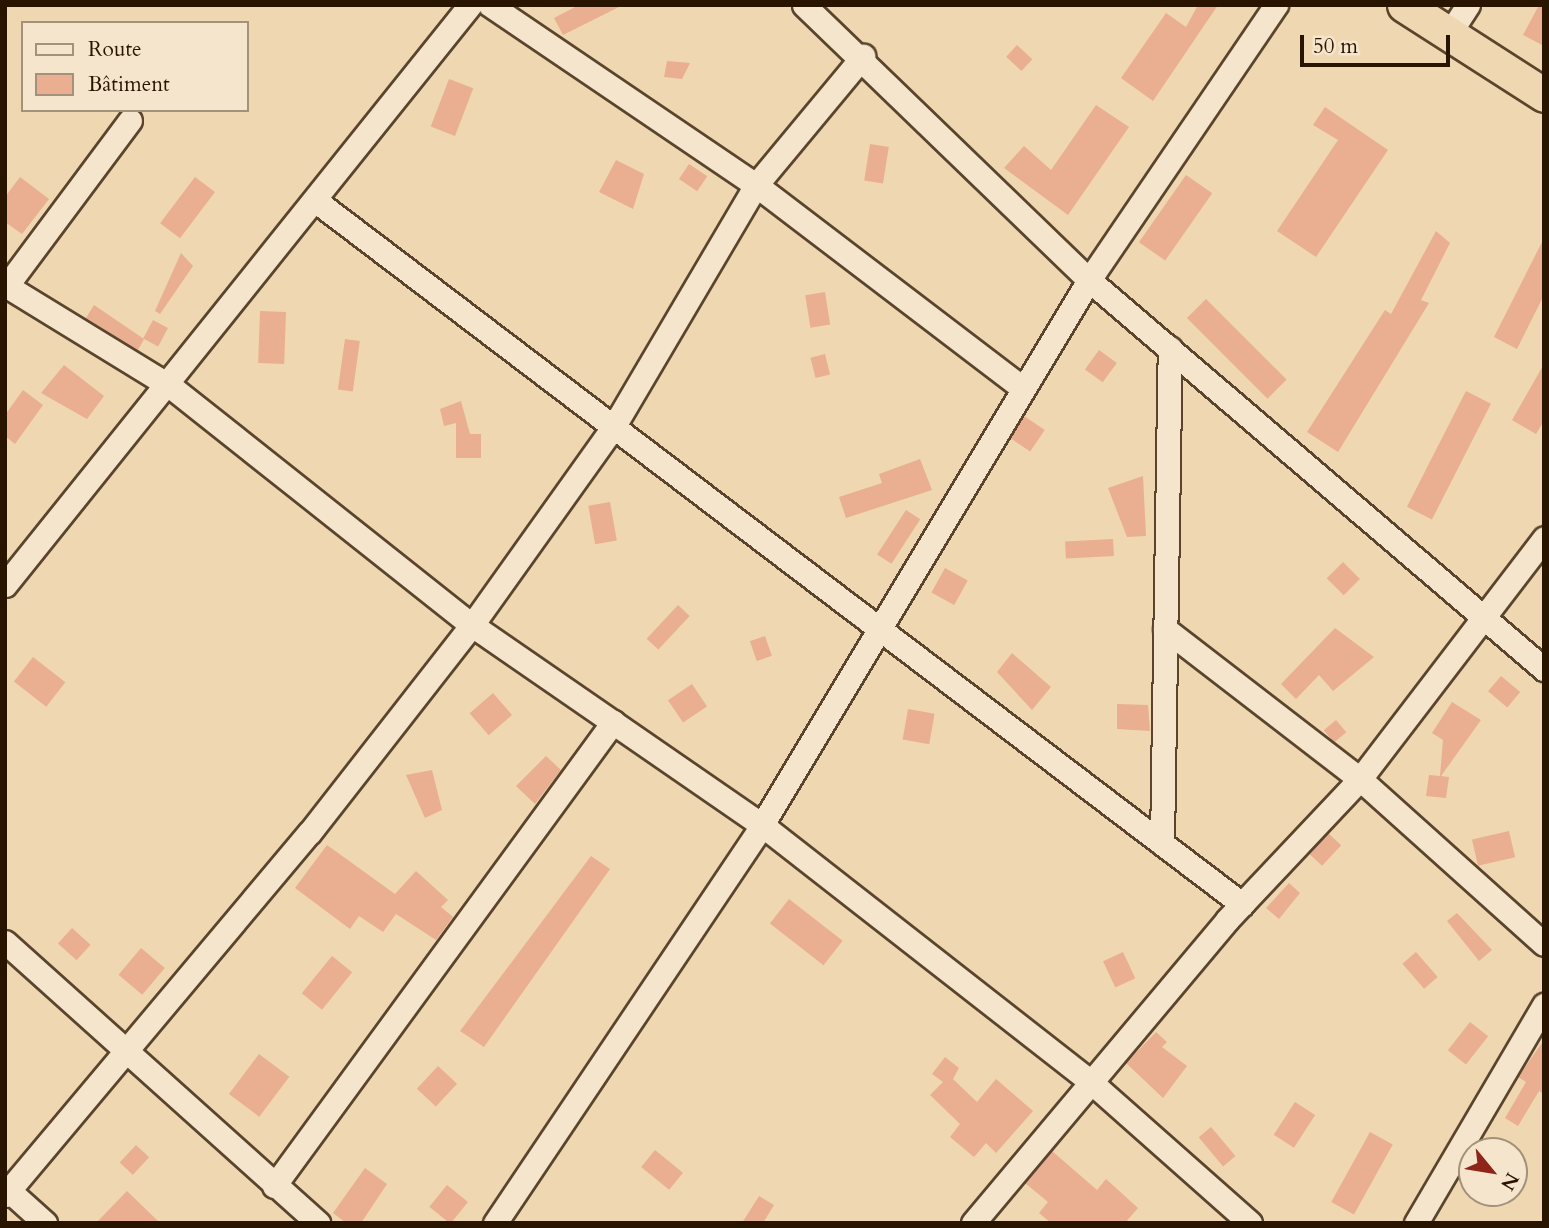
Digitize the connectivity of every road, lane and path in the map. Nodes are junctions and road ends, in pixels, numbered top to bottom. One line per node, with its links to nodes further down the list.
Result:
1 (470, 5): 12 (street)
2 (490, 5): 11 (street)
3 (804, 5): 8 (street)
4 (1276, 5): 13 (street)
5 (1404, 5): 7 (highway)
6 (1468, 5): 7 (street)
7 (1449, 34): 9 (highway)
8 (863, 56): 11 (street); 13 (street)
9 (1544, 95)
10 (130, 120): 14 (street)
11 (757, 185): 17 (street); 18 (street)
12 (316, 201): 16 (street); 18 (street)
13 (1089, 280): 15 (street); 17 (street)
14 (6, 286): 16 (street)
15 (1170, 348): 21 (street); 24 (street)
16 (170, 386): 20 (street); 22 (street)
17 (1022, 388): 23 (street)
18 (614, 426): 22 (street); 23 (street)
19 (1544, 538): 21 (street)
20 (5, 585)
21 (1488, 618): 25 (street); 27 (street)
22 (472, 625): 26 (street); 34 (street)
23 (878, 625): 28 (street); 29 (street)
24 (1165, 629): 27 (street); 29 (street)
25 (1544, 669)
26 (613, 722): 28 (street); 36 (street)
27 (1360, 779): 30 (street); 32 (street)
28 (762, 825): 35 (street); 40 (street)
29 (1161, 843): 30 (street)
30 (1242, 905): 35 (street)
31 (5, 942): 34 (street)
32 (1544, 944)
33 (1544, 1005): 43 (street)
34 (123, 1055): 36 (street); 37 (street)
35 (1092, 1083): 41 (street); 42 (street)
36 (274, 1186): 39 (street)
37 (7, 1191): 38 (street)
38 (45, 1223)
39 (318, 1223)
40 (495, 1223)
41 (973, 1223)
42 (1250, 1223)
43 (1416, 1223)

